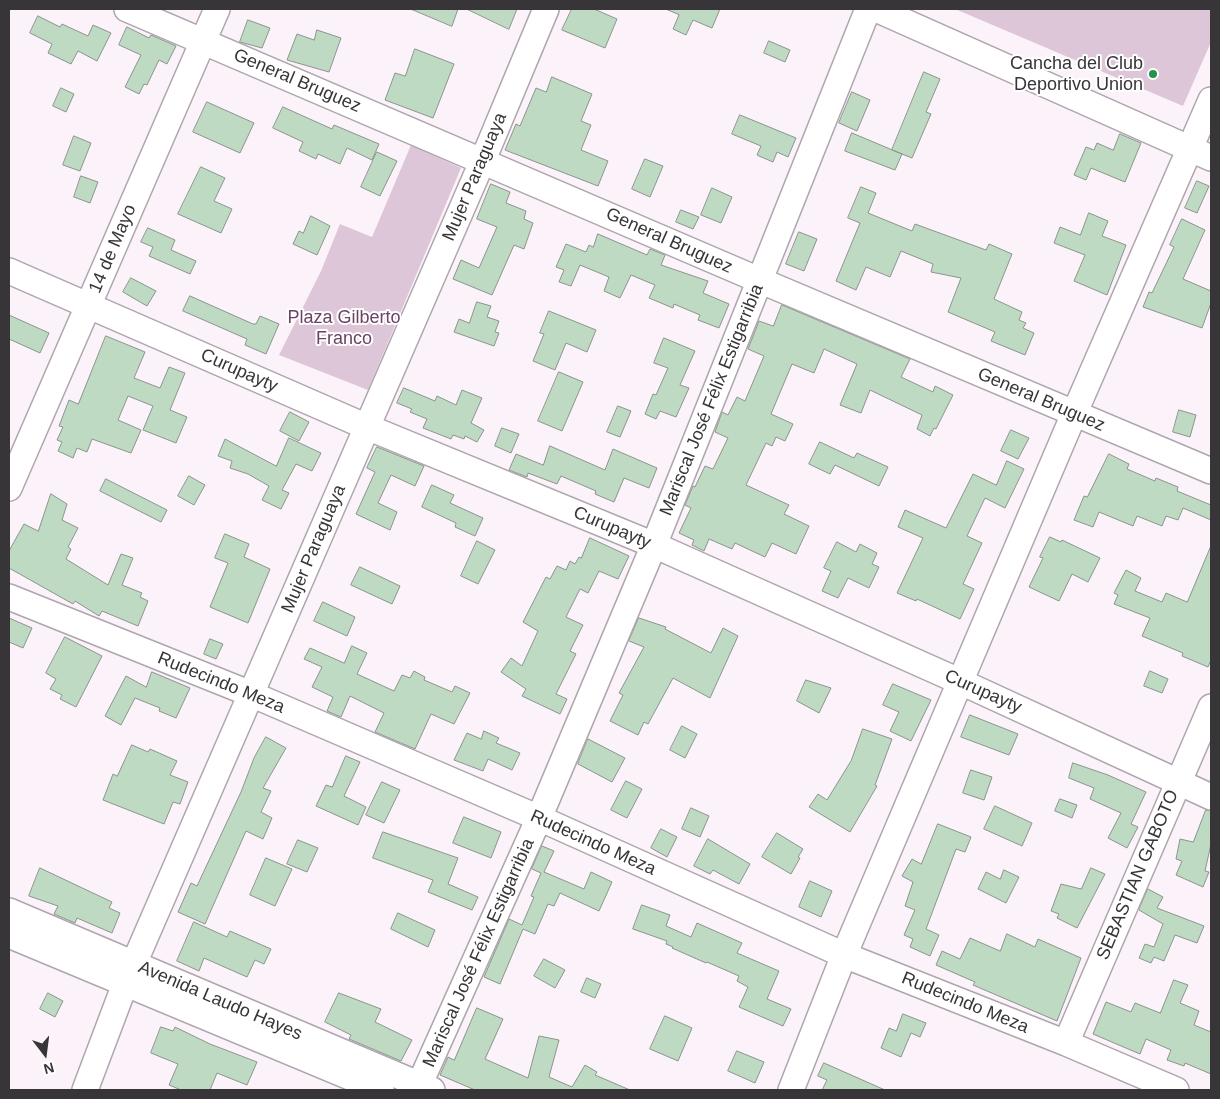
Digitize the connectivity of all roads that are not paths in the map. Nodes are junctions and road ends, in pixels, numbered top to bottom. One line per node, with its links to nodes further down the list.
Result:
1 (127, 9): 6 (street, General Bruguez)
2 (217, 9): 6 (street, 14 de Mayo)
3 (546, 9): 9 (street, Mujer Paraguaya)
4 (868, 9): 11 (street, Mariscal José Félix Estigarribia)
5 (876, 9): 8 (street)
6 (204, 41): 9 (street, General Bruguez); 12 (street, 14 de Mayo)
7 (1211, 100): 8 (street)
8 (1201, 154): 13 (street)
9 (483, 160): 11 (street, General Bruguez); 14 (street, Mujer Paraguaya)
10 (9, 271): 12 (street, Curupayty)
11 (759, 280): 13 (street, General Bruguez); 17 (street, Mariscal José Félix Estigarribia)
12 (89, 305): 14 (street, Curupayty); 16 (street, 14 de Mayo)
13 (1074, 414): 15 (street, General Bruguez); 19 (street)
14 (367, 426): 17 (street, Curupayty); 20 (street, Mujer Paraguaya)
15 (1211, 471)
16 (9, 488)
17 (654, 545): 19 (street, Curupayty); 24 (street, Mariscal José Félix Estigarribia)
18 (9, 597): 20 (street, Rudecindo Meza)
19 (961, 682): 22 (street, Curupayty); 27 (street)
20 (251, 694): 24 (street, Rudecindo Meza); 28 (street, Mujer Paraguaya)
21 (1211, 706): 22 (street, SEBASTIAN GABOTO)
22 (1179, 782): 23 (street, Curupayty); 29 (street, SEBASTIAN GABOTO)
23 (1211, 797)
24 (539, 818): 27 (street, Rudecindo Meza); 30 (street, Mariscal José Félix Estigarribia)
25 (9, 911): 28 (street, Avenida Laudo Hayes)
26 (9, 935): 28 (street, Avenida Laudo Hayes)
27 (844, 955): 29 (street, Rudecindo Meza); 33 (street)
28 (130, 975): 30 (street, Avenida Laudo Hayes); 31 (street, Mujer Paraguaya); 32 (street, Avenida Laudo Hayes)
29 (1066, 1043): 34 (street, Rudecindo Meza)
30 (422, 1088)
31 (85, 1090)
32 (381, 1090)
33 (791, 1090)
34 (1176, 1090)

